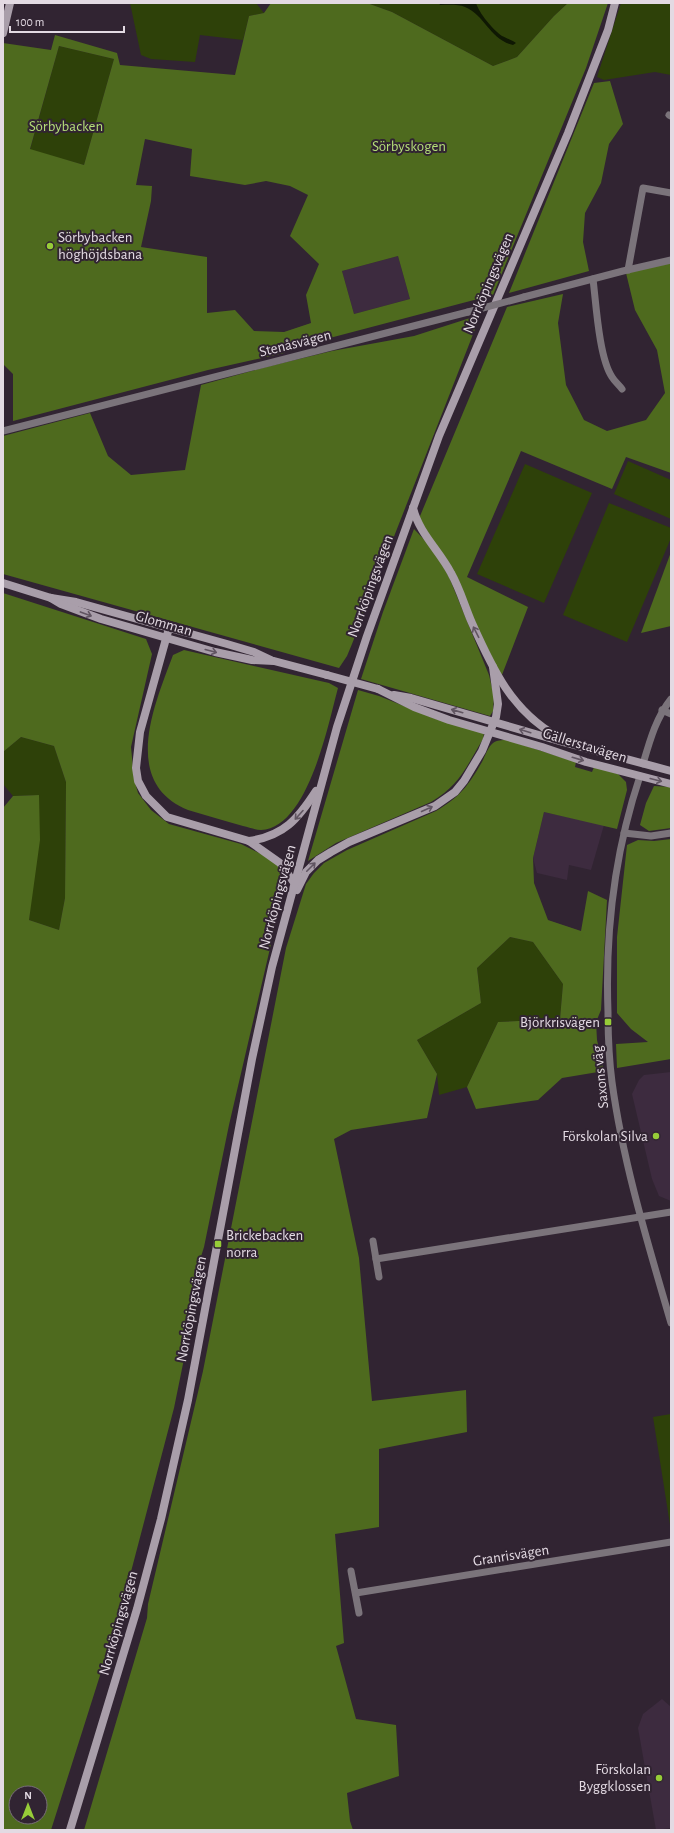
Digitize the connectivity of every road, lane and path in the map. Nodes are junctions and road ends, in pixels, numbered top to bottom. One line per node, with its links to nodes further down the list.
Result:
1 (10, 3): 3 (main road)
2 (615, 3): 10 (main road, Norrköpingsvägen)
3 (3, 33)
4 (671, 193): 6 (street)
5 (671, 260): 6 (street, Stenåsvägen)
6 (628, 270): 7 (street, Stenåsvägen)
7 (593, 279): 8 (street); 9 (street, Stenåsvägen, bridge)
8 (622, 389)
9 (3, 431)
10 (413, 507): 16 (main road, one-way to 10); 27 (main road, Norrköpingsvägen)
11 (3, 582): 12 (main road, Glomman)
12 (51, 598): 13 (main road, Glomman); 14 (main road, Glomman, one-way to 14)
13 (170, 628): 14 (main road); 15 (main road, Glomman)
14 (166, 639): 15 (main road, Glomman, one-way to 15); 31 (main road)
15 (274, 661): 17 (main road, Glomman, bridge)
16 (493, 667): 21 (main road); 23 (main road)
17 (391, 695): 21 (main road, Glomman, one-way to 17); 22 (main road, Glomman)
18 (671, 698): 19 (street)
19 (662, 710): 20 (street); 24 (street)
20 (671, 714)
21 (495, 722): 22 (main road); 23 (main road, Gällerstavägen, one-way to 21)
22 (490, 732): 26 (main road, Gällerstavägen, one-way to 26); 33 (main road, one-way to 22)
23 (569, 744): 24 (main road, Gällerstavägen)
24 (643, 764): 25 (main road, Gällerstavägen); 26 (main road)
25 (671, 771)
26 (640, 776): 28 (main road, Gällerstavägen, one-way to 28); 29 (street, Saxons väg)
27 (321, 783): 31 (main road, one-way to 31); 32 (main road, Norrköpingsvägen)
28 (671, 784)
29 (624, 833): 30 (street); 35 (street, Saxons väg)
30 (671, 833)
31 (249, 841): 32 (main road)
32 (295, 884): 33 (main road, Norrköpingsvägen)
33 (291, 900): 44 (main road, Norrköpingsvägen)
34 (671, 1212): 35 (street)
35 (641, 1217): 37 (street); 39 (street, Saxons väg)
36 (373, 1241): 37 (street)
37 (376, 1259): 38 (street)
38 (380, 1277)
39 (671, 1323)
40 (671, 1542): 42 (street, Granrisvägen)
41 (352, 1571): 42 (street)
42 (356, 1593): 43 (street)
43 (359, 1613)
44 (70, 1830)

